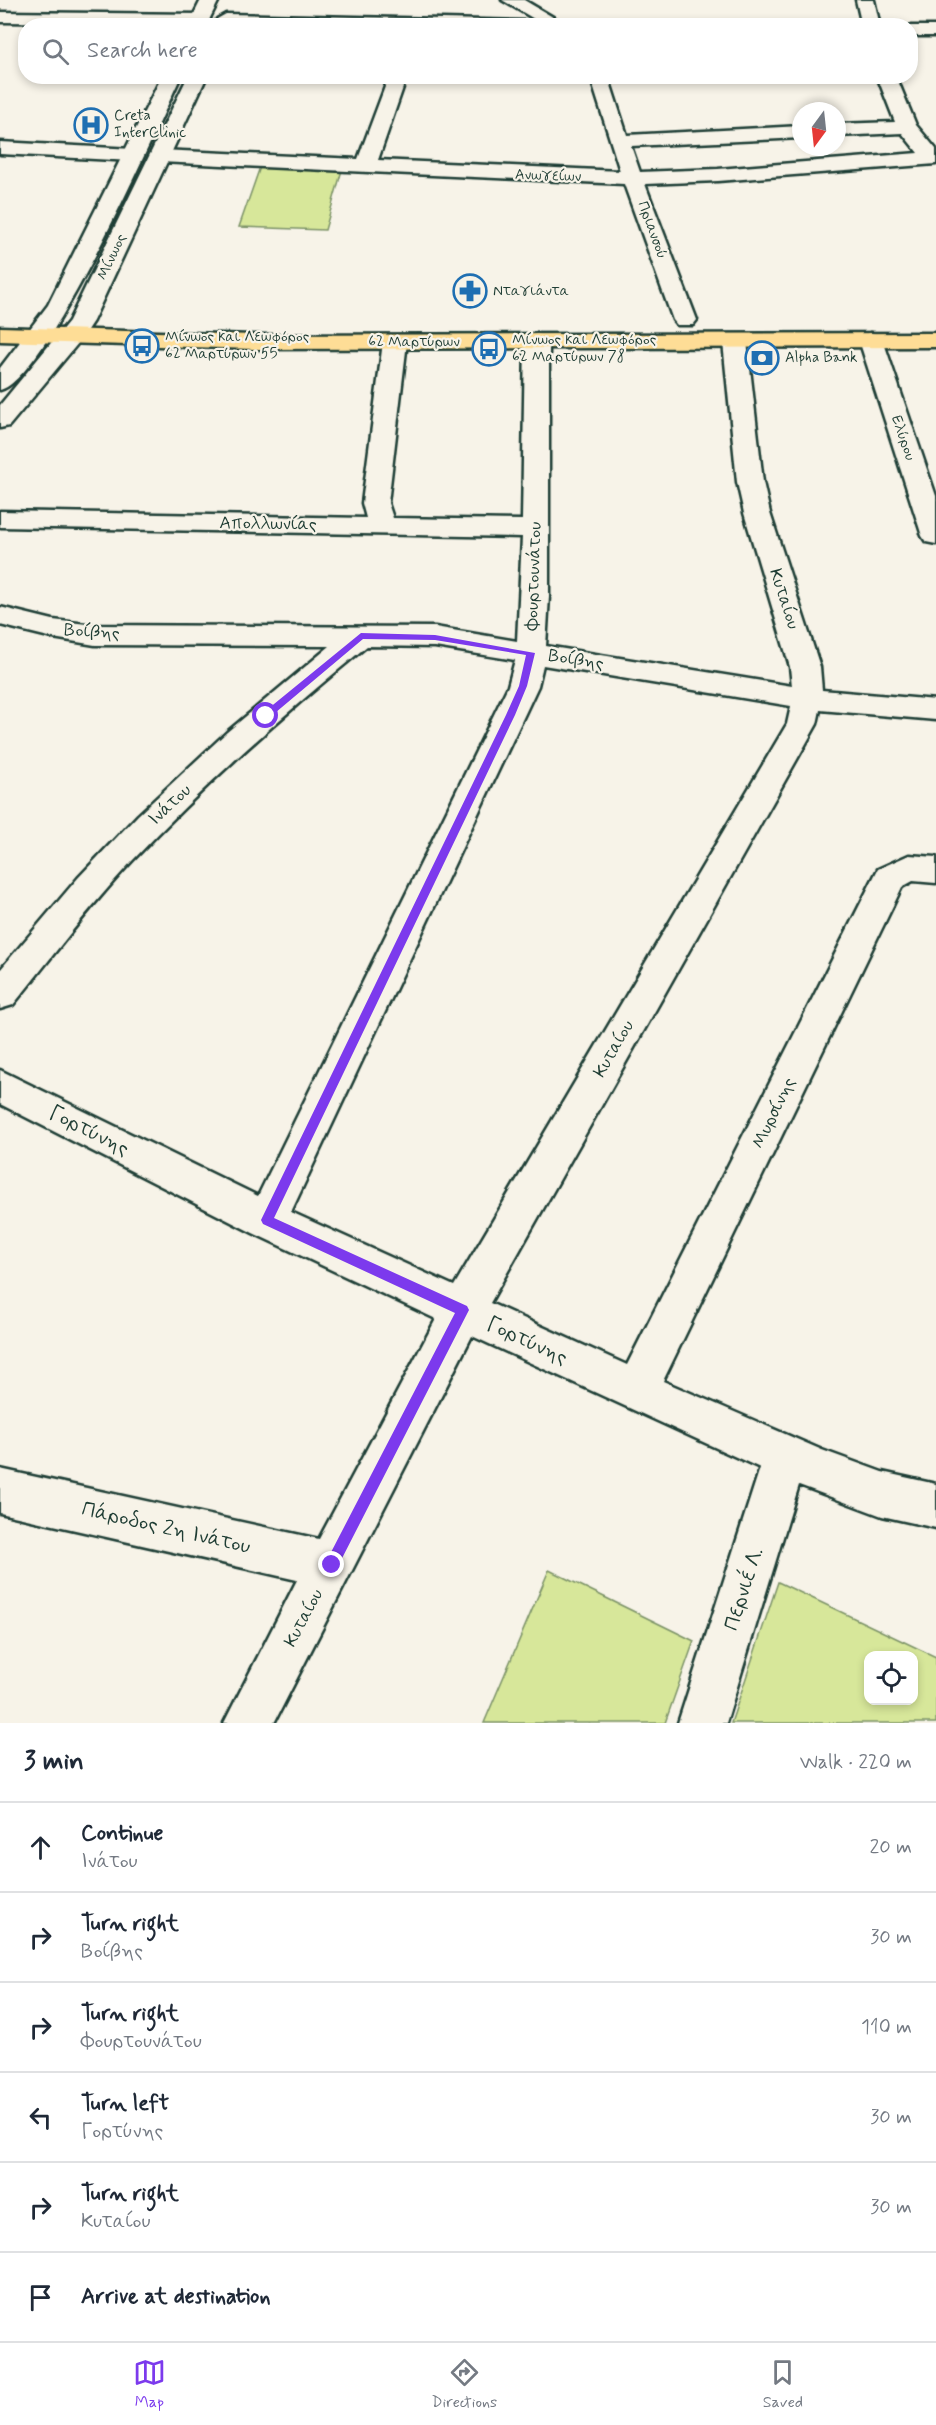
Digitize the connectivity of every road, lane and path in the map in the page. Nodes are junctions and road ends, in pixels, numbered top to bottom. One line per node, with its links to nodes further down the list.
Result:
1 (9, 0): 6 (street)
2 (210, 0): 9 (street)
3 (234, 0): 10 (street)
4 (511, 0): 11 (street)
5 (865, 0): 12 (street)
6 (0, 12)
7 (0, 17): 8 (street)
8 (40, 18)
9 (201, 18)
10 (226, 18)
11 (545, 18)
12 (869, 18)
13 (918, 31): 14 (street)
14 (936, 31)
15 (168, 84): 25 (street, Μίνωος)
16 (194, 84): 26 (street, Μίνωος)
17 (395, 84): 28 (street)
18 (601, 84): 23 (street, Πριανσού)
19 (889, 84): 20 (street)
20 (907, 127): 21 (street); 27 (street)
21 (846, 130)
22 (792, 132): 23 (street)
23 (619, 141): 29 (street, Πριανσού)
24 (0, 148): 25 (street)
25 (133, 155): 33 (street, Μίνωος)
26 (159, 156): 28 (street, Ανωγείων); 34 (street, Μίνωος)
27 (934, 158): 29 (street, Ανωγείων)
28 (366, 166): 29 (street, Ανωγείων)
29 (633, 178): 32 (street, Πριανσού)
30 (0, 317): 33 (main road, 62 Μαρτύρων)
31 (936, 318): 32 (main road, 62 Μαρτύρων)
32 (685, 320): 34 (main road, 62 Μαρτύρων)
33 (44, 328): 34 (main road, 62 Μαρτύρων); 35 (main road, 62 Μαρτύρων); 41 (street, Μίνωος)
34 (76, 329): 39 (main road, 62 Μαρτύρων); 42 (street, Μίνωος)
35 (0, 334)
36 (870, 340): 37 (main road, 62 Μαρτύρων); 40 (main road, 62 Μαρτύρων); 46 (street, Ελύρου)
37 (936, 340)
38 (537, 341): 39 (main road, 62 Μαρτύρων); 40 (main road, 62 Μαρτύρων); 45 (street, Φουρτουνάτου)
39 (395, 342): 44 (street)
40 (735, 342): 50 (street, Κυταίου)
41 (0, 383)
42 (0, 421)
43 (0, 519): 44 (street, Απολλωνίας)
44 (382, 526): 45 (street, Απολλωνίας)
45 (536, 529): 49 (street, Φουρτουνάτου)
46 (936, 536)
47 (0, 615): 48 (street, Βοίβης)
48 (361, 636): 49 (street, Βοίβης); 53 (street, Ινάτου)
49 (531, 653): 50 (street, Βοίβης); 55 (street, Φουρτουνάτου)
50 (808, 699): 51 (street, Βοίβης); 56 (street, Κυταίου)
51 (936, 710)
52 (936, 870): 57 (street, Μυρσίνης)
53 (0, 995)
54 (0, 1086): 55 (street, Γορτύνης)
55 (267, 1220): 56 (street, Γορτύνης)
56 (463, 1310): 57 (street, Γορτύνης); 61 (street, Κυταίου)
57 (636, 1391): 58 (street, Γορτύνης)
58 (786, 1456): 60 (street, Γορτύνης); 63 (street, Περνιέ Λ.)
59 (0, 1491): 61 (street, Πάροδος 2η Ινάτου)
60 (936, 1506)
61 (332, 1565): 62 (street, Κυταίου)
62 (248, 1723)
63 (702, 1723)

